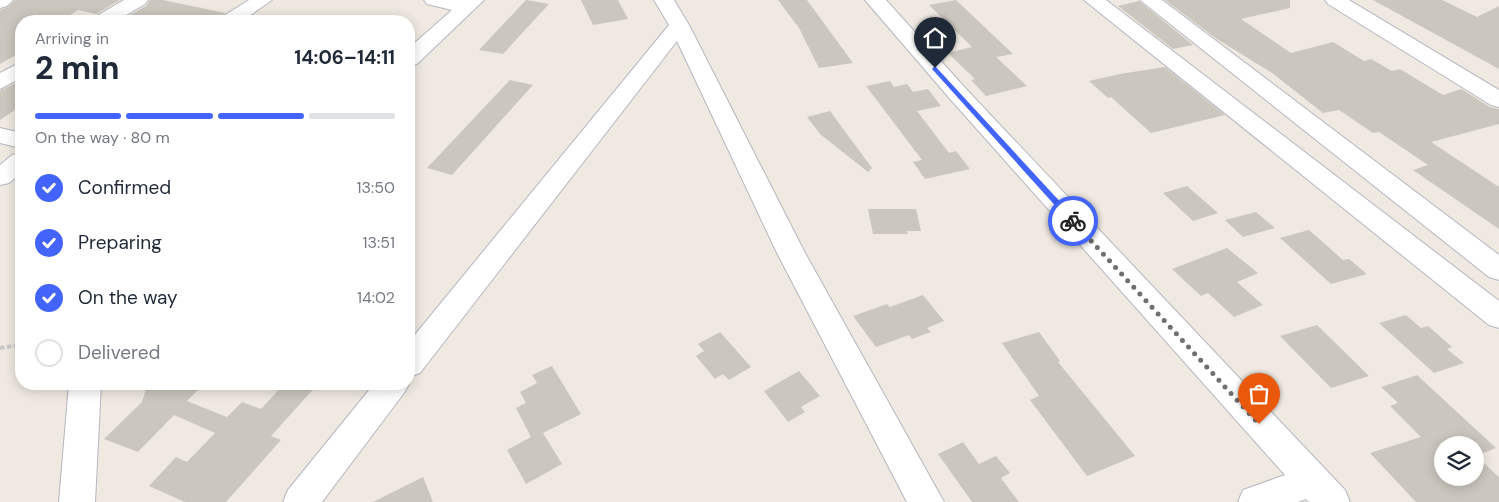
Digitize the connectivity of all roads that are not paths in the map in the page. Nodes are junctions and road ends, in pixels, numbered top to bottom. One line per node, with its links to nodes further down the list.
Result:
1 (138, 0): 10 (street)
2 (262, 0): 11 (street)
3 (434, 0): 9 (street)
4 (664, 0): 12 (street)
5 (875, 0): 26 (street)
6 (1094, 0): 22 (street)
7 (1150, 0): 21 (street)
8 (1335, 0): 16 (street)
9 (470, 4): 13 (street)
10 (112, 15)
11 (238, 15)
12 (679, 25): 23 (street); 29 (street)
13 (415, 54)
14 (15, 73): 15 (street)
15 (0, 82)
16 (1499, 100)
17 (0, 135): 18 (street)
18 (15, 139)
19 (15, 166): 20 (street)
20 (0, 177)
21 (1499, 270)
22 (1499, 317)
23 (415, 356)
24 (85, 390): 27 (street)
25 (388, 390): 28 (street)
26 (1321, 491): 30 (street)
27 (77, 502)
28 (301, 502)
29 (926, 502)
30 (1256, 502)

